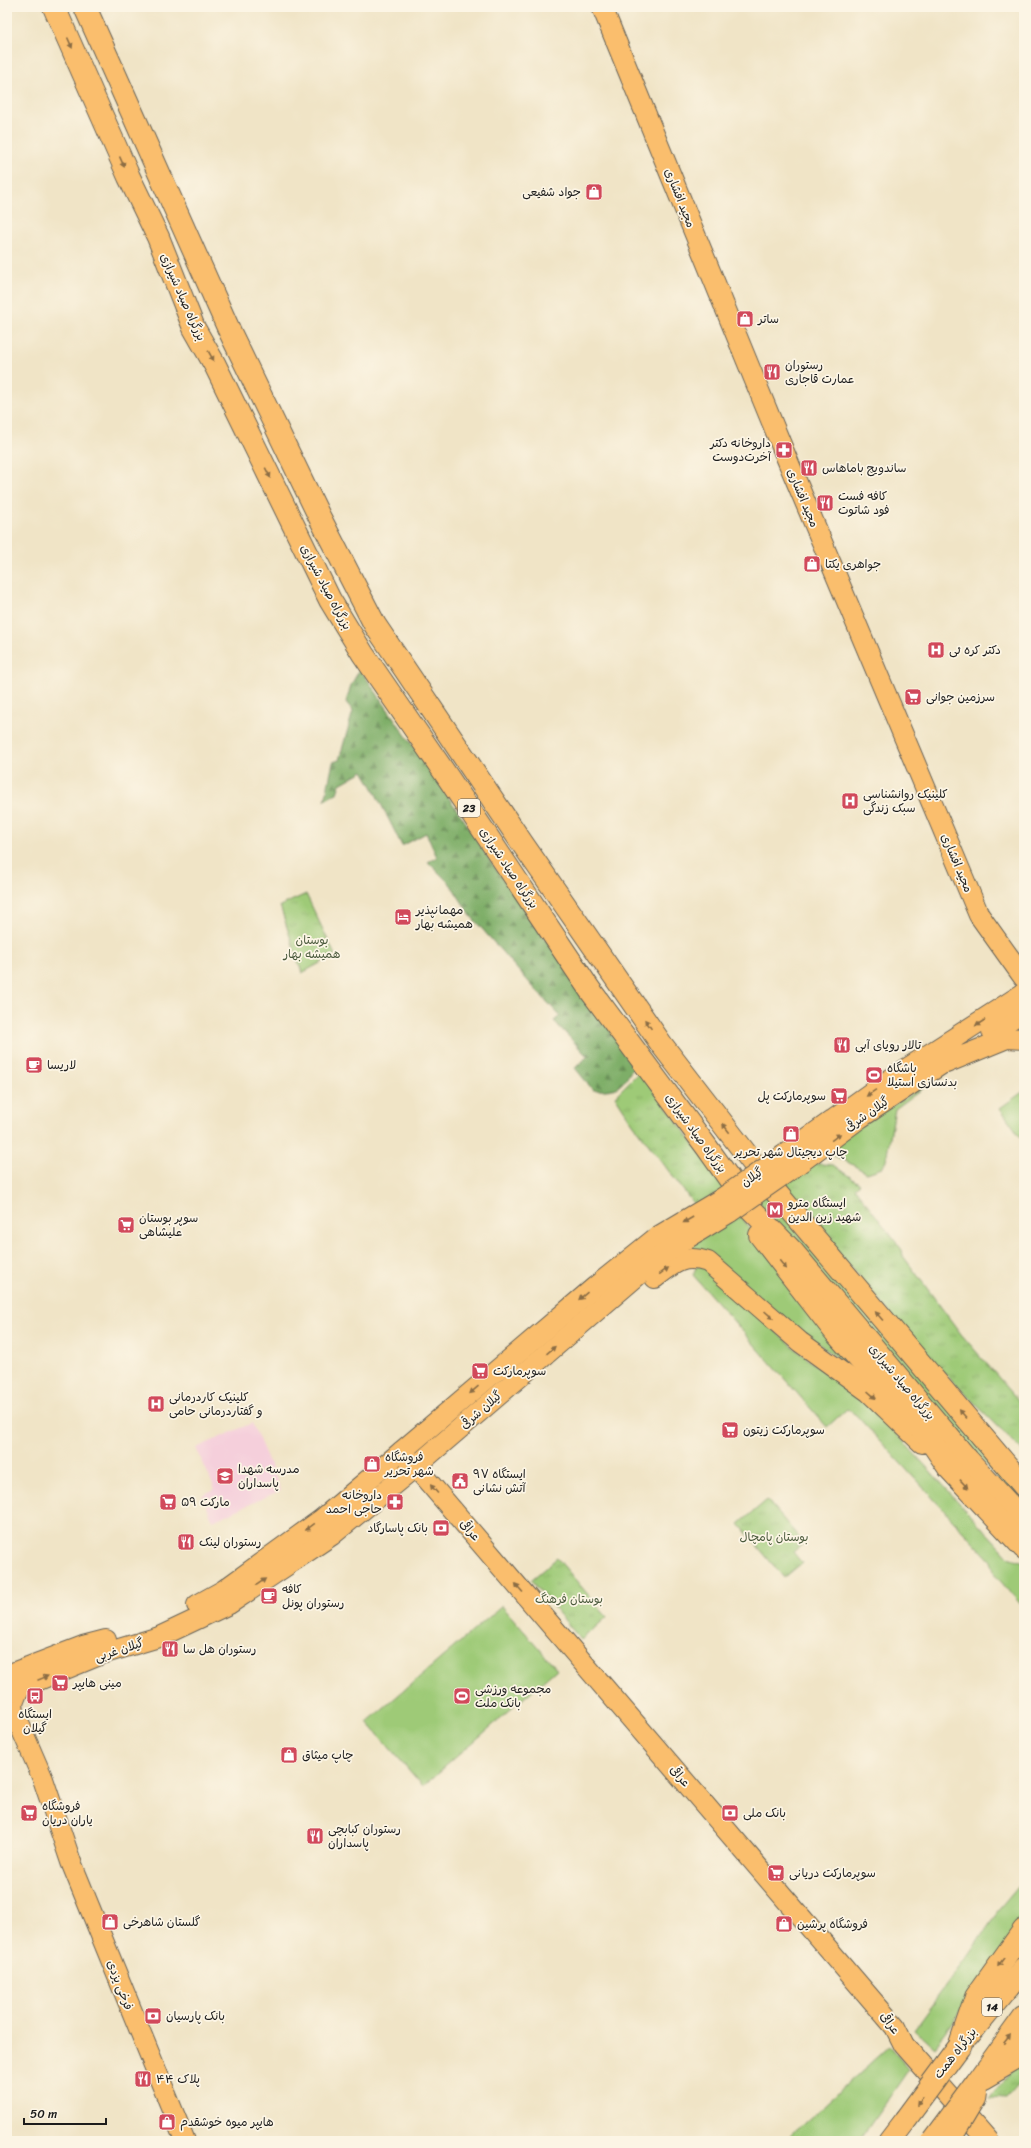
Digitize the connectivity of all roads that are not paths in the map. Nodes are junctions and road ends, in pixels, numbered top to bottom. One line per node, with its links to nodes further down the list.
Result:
1 (54, 7): 12 (highway, بزرگراه صیاد شیرازی / 23, one-way to 12)
2 (85, 7): 17 (highway, بزرگراه صیاد شیرازی / 23, one-way to 2)
3 (602, 7): 4 (main road, مجید افشاری)
4 (979, 915): 5 (main road, مجید افشاری); 7 (main road, گیلان شرقی)
5 (1024, 978)
6 (1024, 993): 7 (main road, گیلان شرقی)
7 (1004, 1007): 11 (main road, گیلان شرقی, one-way to 11)
8 (1024, 1011): 10 (main road, گیلان شرقی)
9 (1024, 1039): 10 (main road)
10 (938, 1066): 11 (main road, گیلان شرقی, one-way to 10)
11 (788, 1162): 12 (main road, گیلان, bridge)
12 (734, 1207): 13 (main road, گیلان شرقی); 14 (main road, گیلان شرقی, one-way to 14); 21 (highway, one-way to 21); 25 (highway, بزرگراه صیاد شیرازی / 23)
13 (595, 1312): 15 (main road, گیلان شرقی, one-way to 13); 21 (main road, one-way to 21)
14 (505, 1364): 15 (main road); 16 (main road, گیلان شرقی, one-way to 16)
15 (518, 1379): 18 (main road, گیلان شرقی)
16 (420, 1436): 18 (main road); 19 (main road, گیلان شرقی)
17 (989, 1444): 20 (highway); 23 (highway); 24 (highway, بزرگراه صیاد شیرازی / 23)
18 (433, 1452): 22 (main road, گیلان شرقی)
19 (397, 1456): 22 (main road); 27 (main road, گیلان شرقی, one-way to 27)
20 (1024, 1461)
21 (949, 1468): 26 (highway, one-way to 26)
22 (410, 1471): 27 (main road, گیلان شرقی, one-way to 22); 35 (main road, عراقی, one-way to 22); 35 (main road, عراقی)
23 (1024, 1475)
24 (1024, 1486)
25 (1024, 1521)
26 (1024, 1548)
27 (221, 1600): 28 (main road, گیلان غربی)
28 (10, 1685): 30 (main road, فرخی یزدی)
29 (7, 1727): 30 (main road, فرخی یزدی)
30 (58, 1828): 38 (main road, فرخی یزدی)
31 (1024, 1930): 34 (highway, one-way to 34)
32 (1024, 1968): 34 (highway, بزرگراه همت / 14)
33 (1024, 2017): 37 (highway, one-way to 33)
34 (959, 2047): 39 (highway, بزرگراه همت / 14, one-way to 39, bridge)
35 (908, 2049): 42 (main road, عراقی)
36 (1024, 2049): 37 (highway)
37 (977, 2082): 40 (highway, bridge); 41 (main road, bridge)
38 (185, 2141)
39 (889, 2141)
40 (933, 2141)
41 (950, 2141)
42 (988, 2141)

